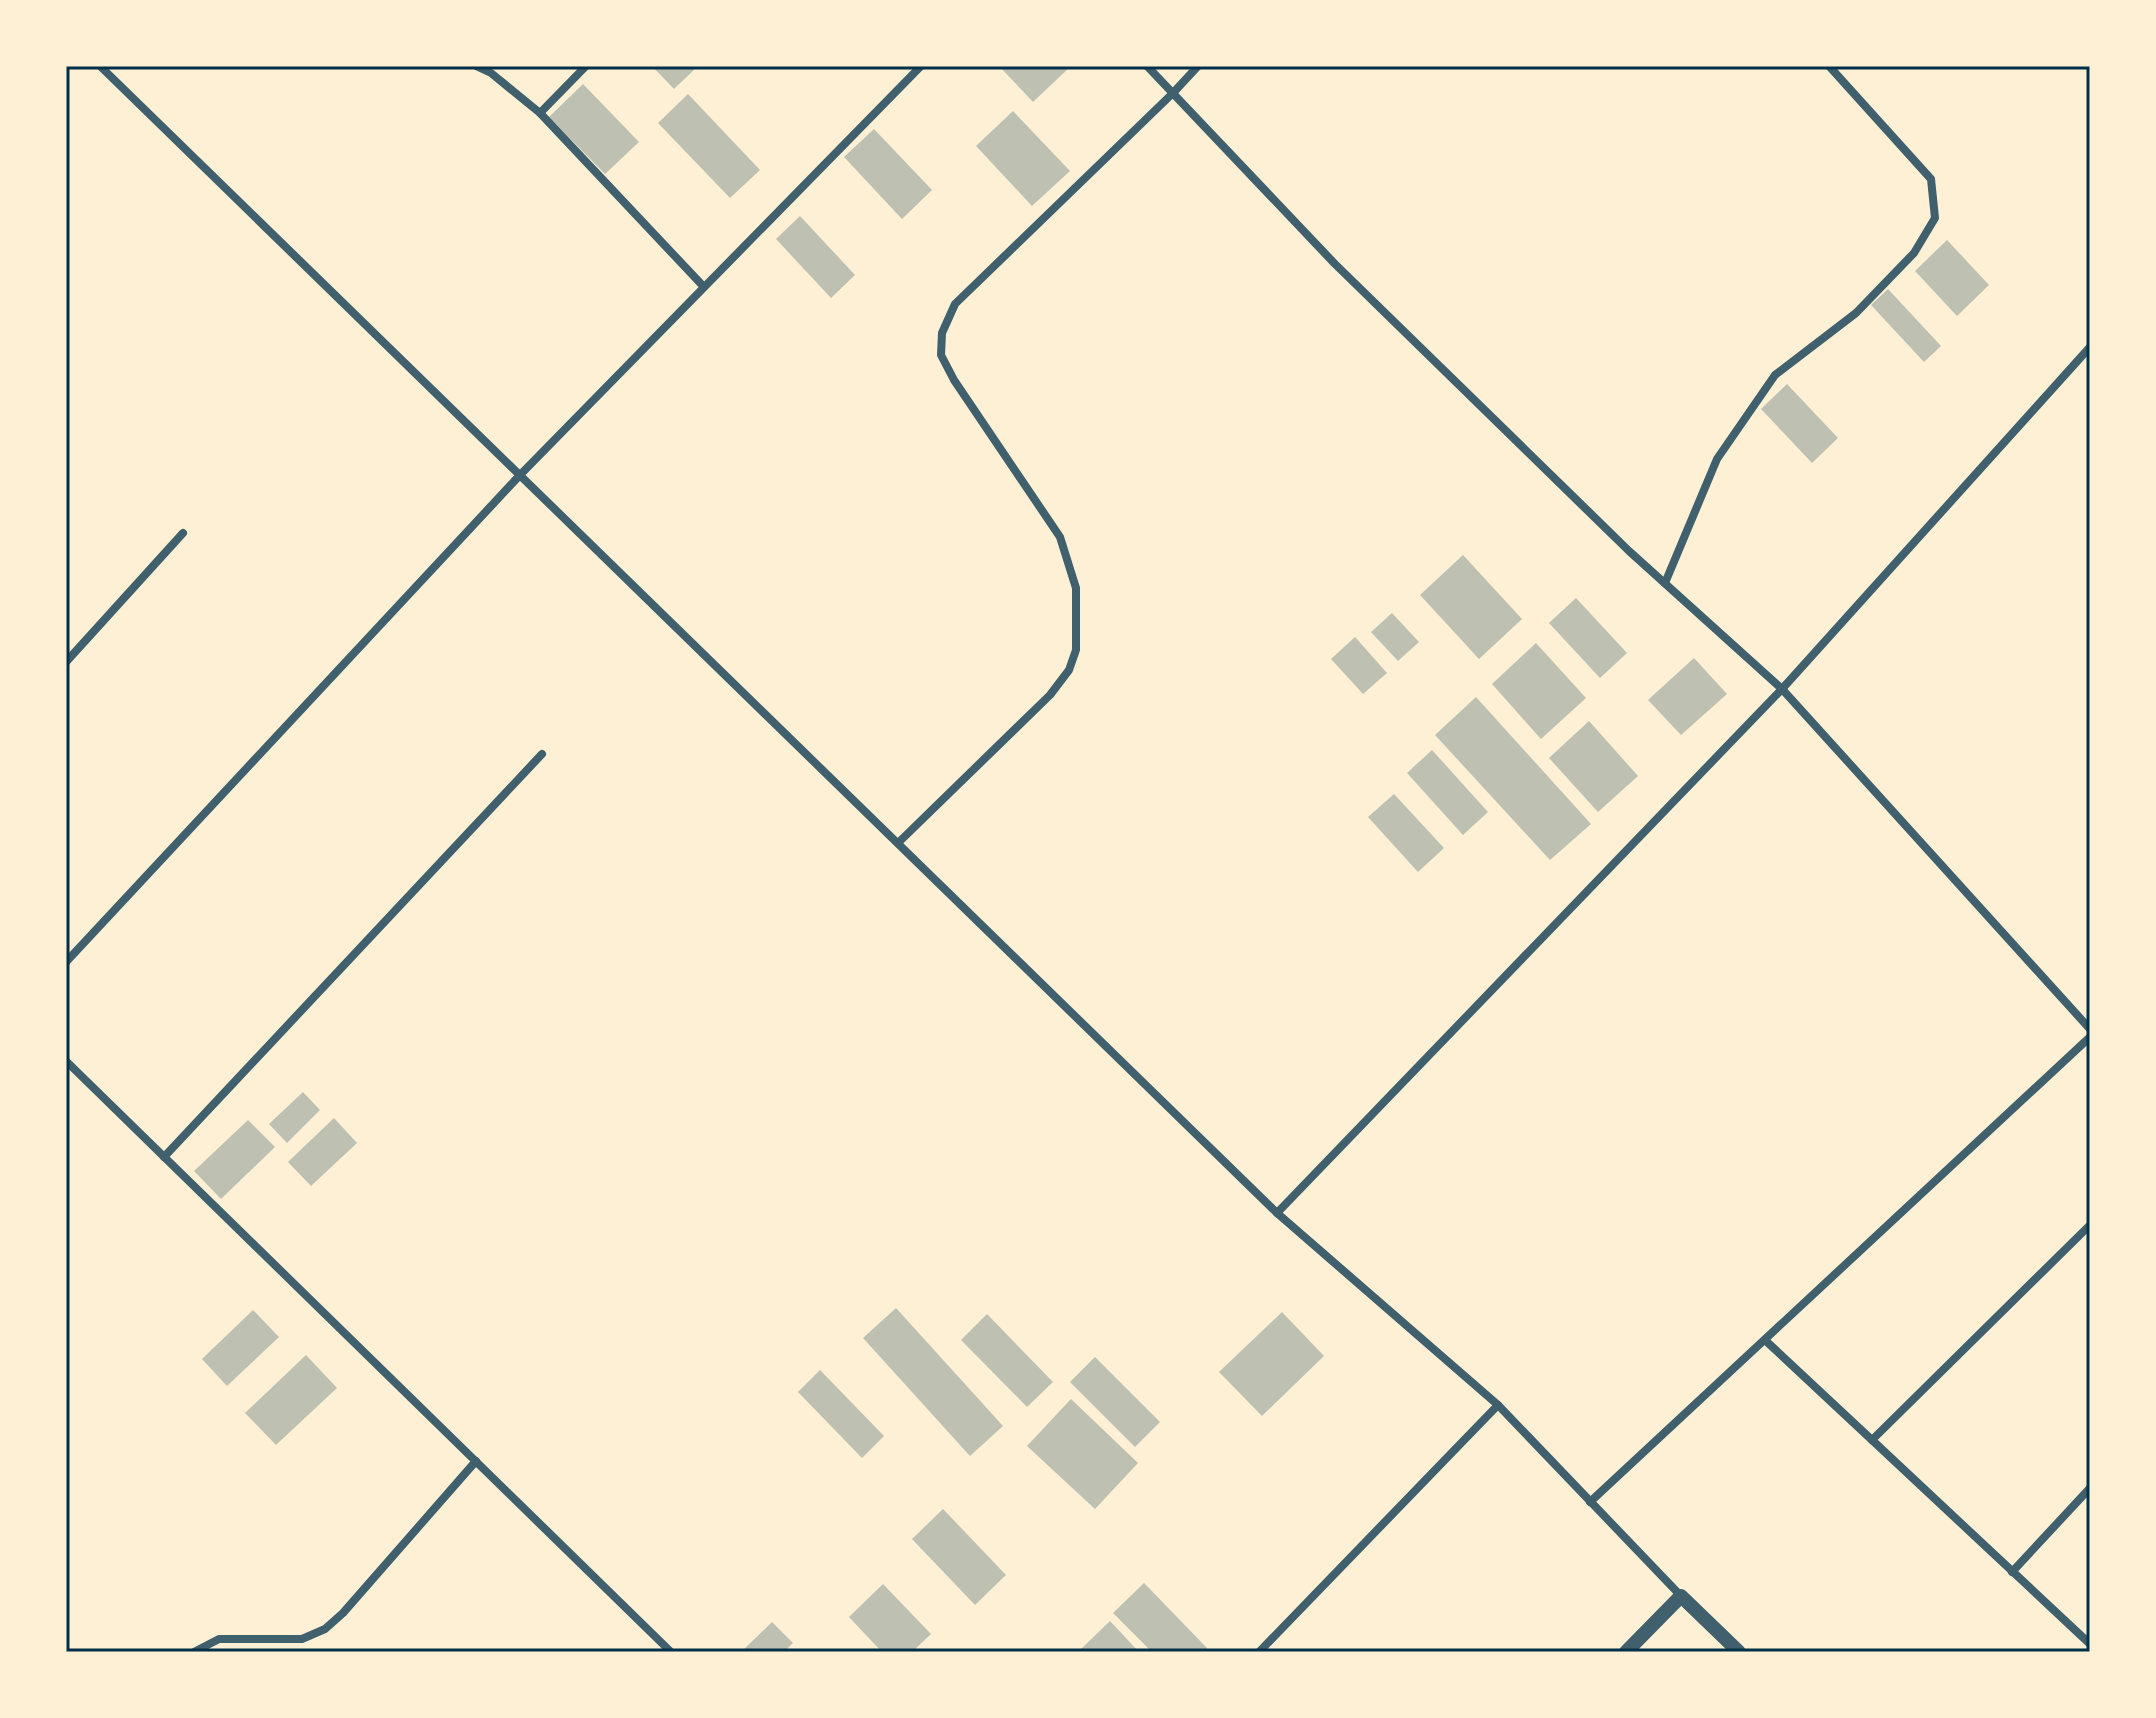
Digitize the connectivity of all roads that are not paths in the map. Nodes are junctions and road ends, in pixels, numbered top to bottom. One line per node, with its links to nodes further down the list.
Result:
1 (100, 66): 12 (street)
2 (476, 66): 9 (street)
3 (586, 66): 9 (street)
4 (921, 66): 10 (street)
5 (1147, 66): 8 (street)
6 (1198, 66): 8 (street)
7 (1829, 66): 14 (street)
8 (1173, 93): 14 (street); 18 (street)
9 (540, 113): 10 (street)
10 (704, 287): 12 (street)
11 (2090, 347): 16 (street)
12 (520, 475): 18 (street); 19 (street)
13 (183, 533): 15 (street)
14 (1665, 583): 16 (street)
15 (66, 662)
16 (1782, 689): 20 (street); 24 (street)
17 (542, 754): 23 (street)
18 (898, 843): 24 (street)
19 (66, 962)
20 (2090, 1029)
21 (2090, 1037): 26 (street)
22 (66, 1061): 23 (street)
23 (164, 1157): 29 (street)
24 (1277, 1213): 27 (street)
25 (2090, 1225): 28 (street)
26 (1766, 1341): 28 (street); 31 (street)
27 (1498, 1405): 31 (street); 37 (street)
28 (1872, 1440): 32 (street)
29 (476, 1461): 35 (street); 36 (street)
30 (2090, 1488): 32 (street)
31 (1590, 1502): 33 (street)
32 (2012, 1572): 34 (street)
33 (1681, 1596): 38 (street); 39 (street)
34 (2090, 1644)
35 (194, 1652)
36 (671, 1652)
37 (1259, 1652)
38 (1626, 1652)
39 (1739, 1652)

